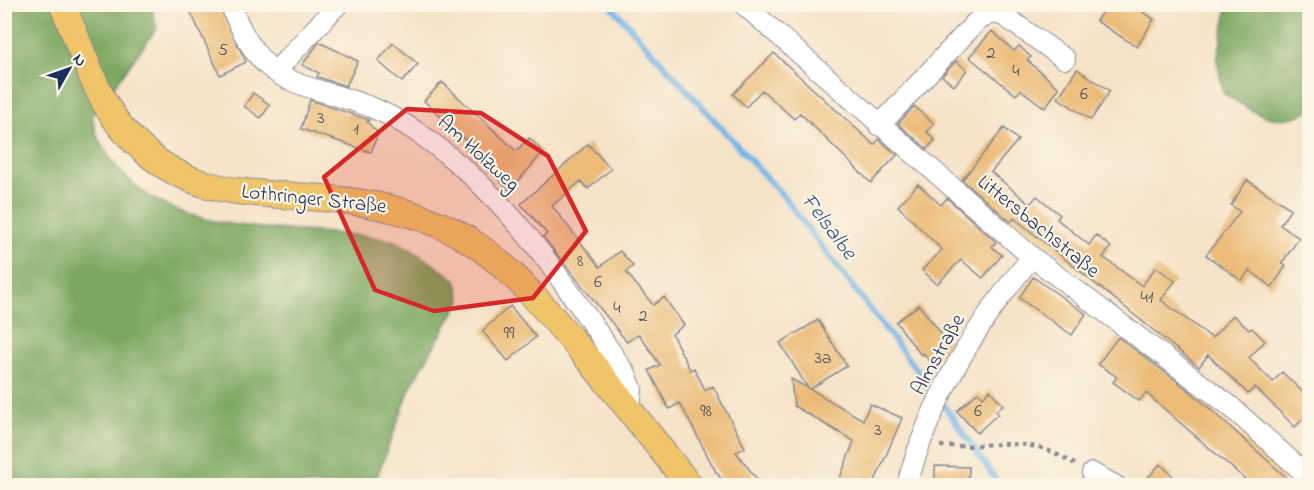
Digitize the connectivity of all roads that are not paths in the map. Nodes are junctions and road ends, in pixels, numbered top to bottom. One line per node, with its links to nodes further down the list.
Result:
1 (63, 4): 9 (main road, Lothringer Straße)
2 (230, 4): 6 (street, Am Holzweg)
3 (338, 4): 6 (street)
4 (743, 4): 7 (street, Littersbachstraße)
5 (1065, 59): 7 (street)
6 (275, 72): 9 (street, Am Holzweg)
7 (879, 126): 8 (street, Littersbachstraße)
8 (1032, 257): 11 (street, Littersbachstraße); 13 (street, Almstraße)
9 (630, 409): 12 (main road, Lothringer Straße)
10 (1092, 473): 14 (street)
11 (1310, 478)
12 (690, 486)
13 (907, 486)
14 (1116, 486)

